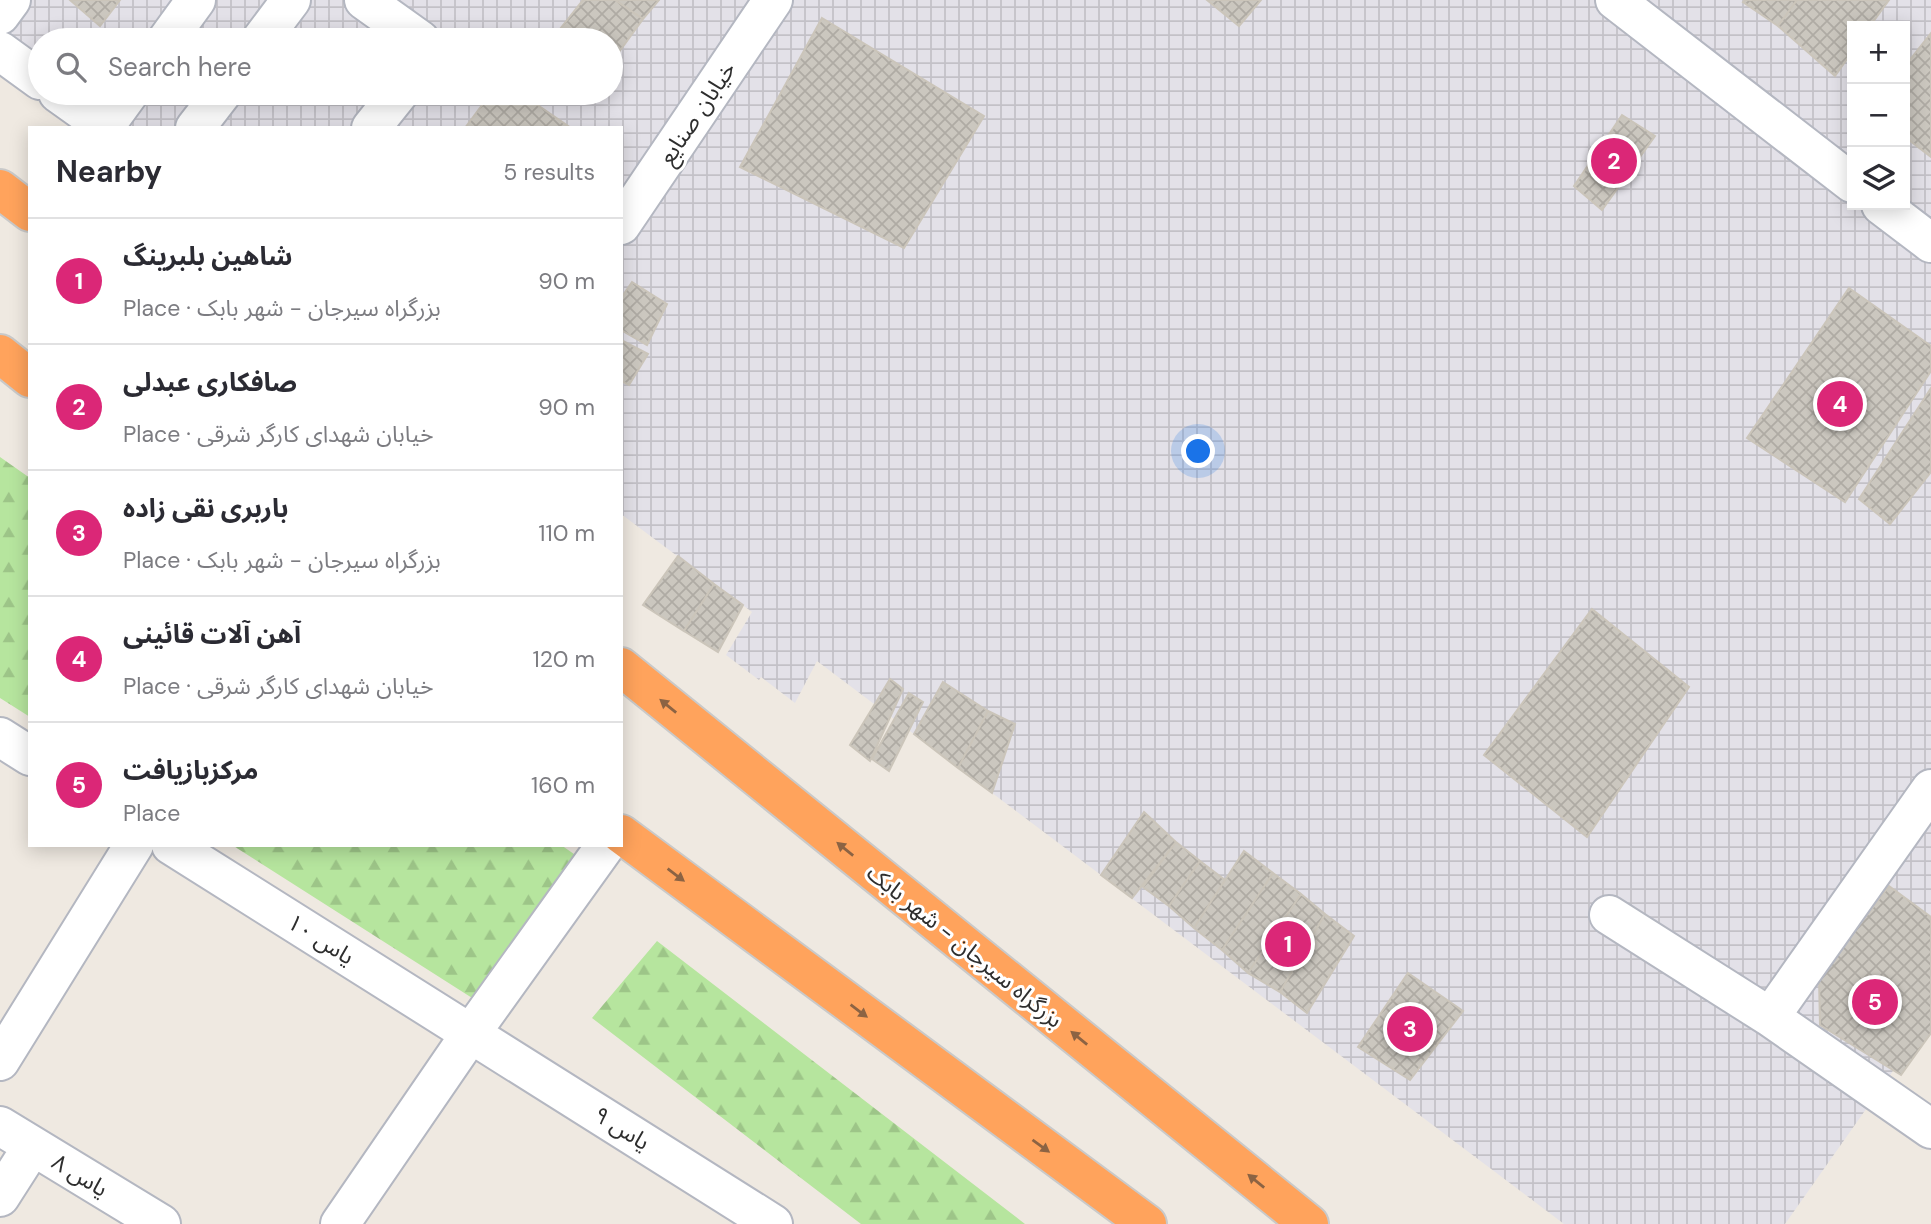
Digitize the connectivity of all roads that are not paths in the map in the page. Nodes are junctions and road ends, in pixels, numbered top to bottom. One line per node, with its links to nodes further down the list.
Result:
1 (11, 0): 7 (street)
2 (196, 0): 8 (street)
3 (292, 0): 9 (street)
4 (364, 0): 10 (street)
5 (773, 0): 25 (street, خیابان صنایع)
6 (1615, 0): 21 (street)
7 (0, 15)
8 (176, 28)
9 (270, 28)
10 (403, 28)
11 (0, 51): 12 (street)
12 (28, 71)
13 (75, 105): 17 (street)
14 (121, 105): 18 (street)
15 (213, 105): 19 (street)
16 (389, 105): 20 (street)
17 (105, 126)
18 (107, 126)
19 (197, 126)
20 (373, 126)
21 (1847, 179)
22 (0, 189): 23 (highway)
23 (28, 210)
24 (1888, 210): 26 (street)
25 (623, 222)
26 (1931, 243)
27 (0, 354): 28 (highway)
28 (28, 376)
29 (623, 669): 49 (highway, بزرگراه سیرجان - شهر بابک, one-way to 29)
30 (0, 737): 31 (street)
31 (28, 755)
32 (1931, 789): 38 (street)
33 (623, 835): 48 (highway, one-way to 48)
34 (133, 847): 40 (street)
35 (174, 847): 39 (street, یاس ۱۰)
36 (605, 847): 39 (street)
37 (1609, 915): 38 (street)
38 (1770, 1017): 42 (street)
39 (471, 1033): 46 (street); 47 (street, یاس ۹)
40 (0, 1061)
41 (0, 1126): 43 (street, یاس ۸)
42 (1931, 1129)
43 (32, 1147): 44 (street); 45 (street, یاس ۸)
44 (0, 1197)
45 (161, 1224)
46 (340, 1224)
47 (773, 1224)
48 (1147, 1224)
49 (1309, 1224)

